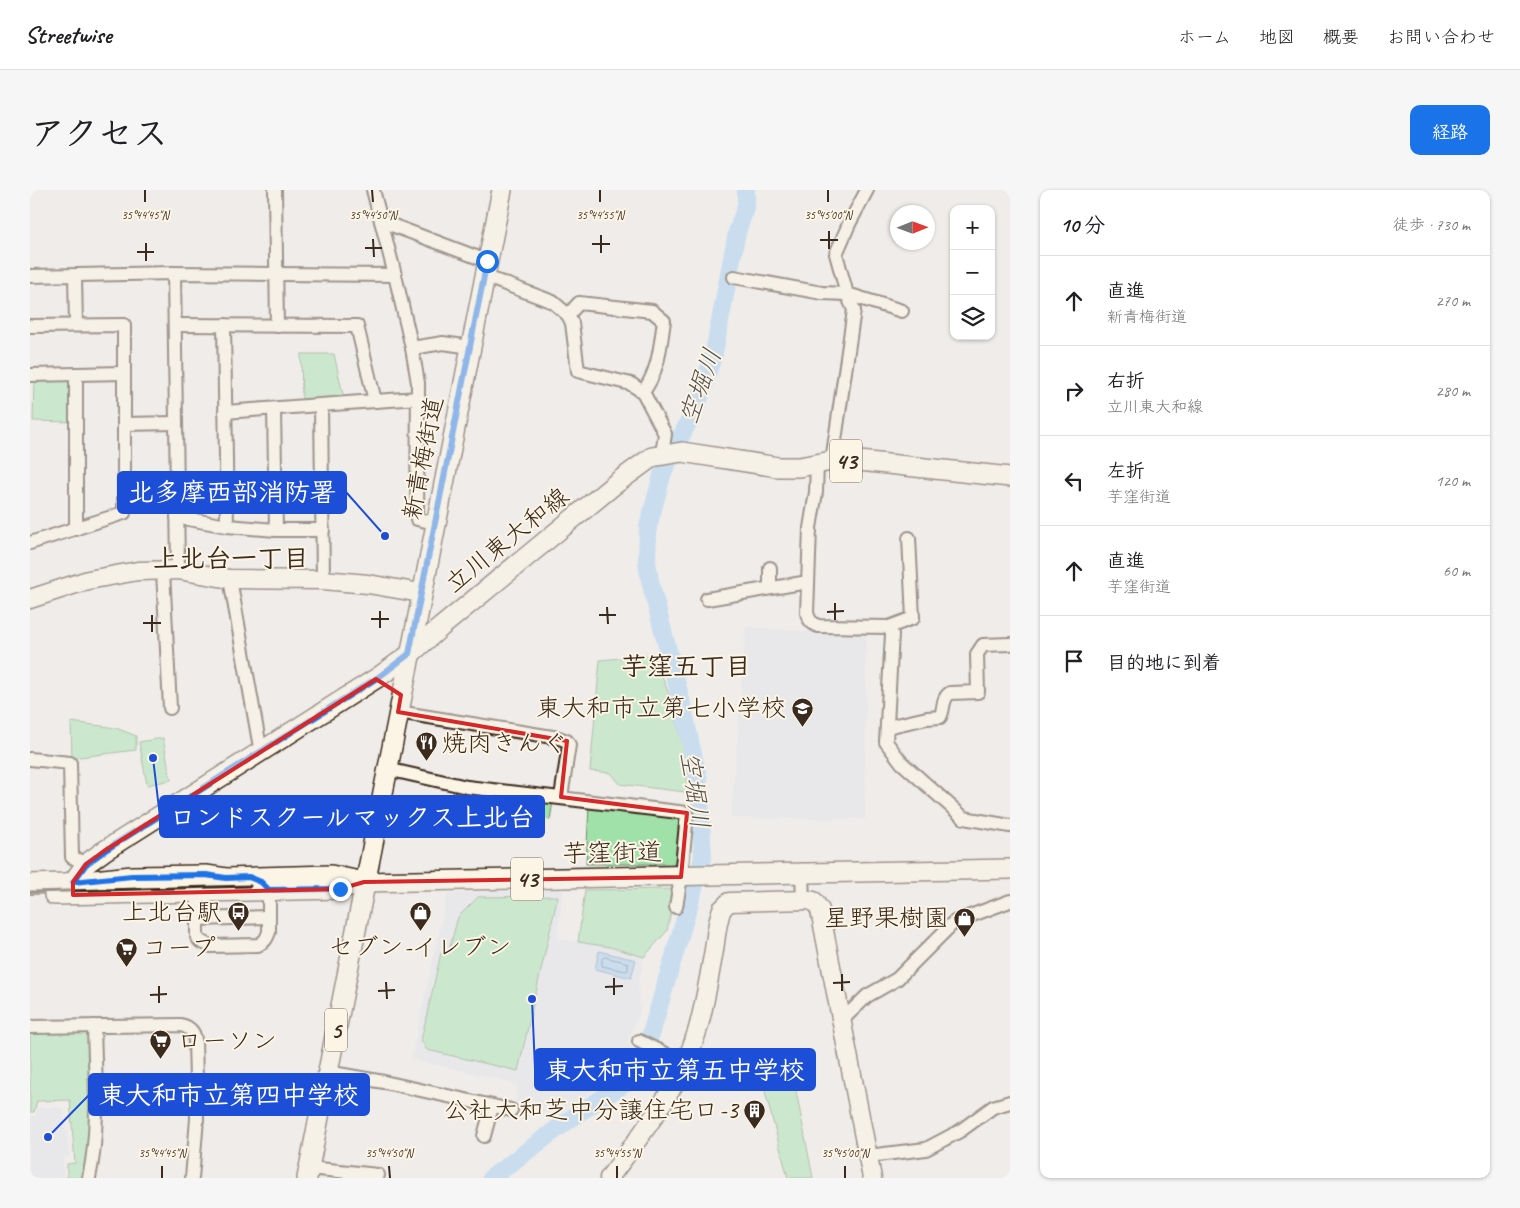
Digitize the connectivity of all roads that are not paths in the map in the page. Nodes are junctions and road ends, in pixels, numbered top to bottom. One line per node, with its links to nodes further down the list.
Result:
1 (275, 190): 8 (street)
2 (373, 190): 5 (street)
3 (502, 190): 6 (main road, 新青梅街道 / 5)
4 (867, 190): 13 (street)
5 (381, 221): 6 (street); 9 (street)
6 (486, 269): 15 (street); 21 (main road, 新青梅街道 / 5)
7 (174, 273): 8 (street); 11 (street); 17 (street)
8 (276, 274): 9 (street); 20 (street)
9 (396, 275): 22 (street)
10 (30, 276): 11 (street)
11 (75, 276): 16 (street)
12 (734, 277): 13 (street)
13 (847, 294): 14 (street); 35 (street)
14 (902, 311)
15 (568, 315): 26 (street); 26 (street)
16 (76, 325): 19 (street); 23 (street)
17 (175, 325): 18 (street); 32 (street)
18 (224, 325): 20 (street); 31 (street)
19 (30, 326)
20 (277, 326): 28 (street)
21 (470, 347): 22 (street); 38 (main road, 新青梅街道 / 5)
22 (412, 348): 27 (street)
23 (124, 373): 24 (street); 33 (street)
24 (76, 374): 25 (street); 40 (street)
25 (30, 375)
26 (642, 392): 34 (street)
27 (419, 398): 28 (street); 38 (street)
28 (375, 401): 29 (street)
29 (321, 405): 30 (street); 42 (street)
30 (274, 409): 31 (street); 41 (street)
31 (225, 412): 39 (street)
32 (176, 423): 33 (street); 37 (street)
33 (124, 424): 40 (street)
34 (662, 454): 35 (main road, 立川東大和線 / 43); 56 (main road, 立川東大和線 / 43)
35 (825, 463): 36 (main road, 立川東大和線 / 43); 49 (street)
36 (1010, 477)
37 (177, 517): 39 (street); 46 (street)
38 (435, 523): 51 (main road, 新青梅街道 / 5)
39 (227, 526): 41 (street)
40 (76, 528): 44 (street)
41 (276, 530): 42 (street)
42 (323, 530): 48 (street)
43 (909, 538): 54 (street)
44 (30, 542)
45 (770, 568): 50 (street)
46 (170, 570): 47 (street); 53 (street); 59 (street)
47 (230, 579): 48 (street); 61 (street)
48 (323, 580): 51 (street)
49 (808, 582): 50 (street); 54 (street)
50 (770, 588): 52 (street)
51 (421, 593): 56 (main road, 新青梅街道 / 5)
52 (707, 598)
53 (30, 599)
54 (889, 627): 60 (street)
55 (1010, 644): 60 (street)
56 (409, 654): 57 (main road, 立川東大和線 / 43); 58 (main road, 新青梅街道 / 5)
57 (376, 679): 58 (main road); 61 (main road, 立川東大和線 / 43)
58 (400, 703): 63 (main road, 新青梅街道 / 5); 64 (street)
59 (170, 708)
60 (887, 728): 65 (street)
61 (261, 753): 66 (main road, 立川東大和線 / 43)
62 (30, 759): 66 (street)
63 (387, 770): 64 (street); 71 (main road, 新青梅街道 / 5)
64 (561, 797): 70 (street)
65 (1010, 826)
66 (86, 864): 73 (main road, 立川東大和線 / 43)
67 (1010, 870): 68 (main road, 芋窪街道 / 43)
68 (802, 874): 70 (main road, 芋窪街道 / 43); 77 (street)
69 (249, 877): 71 (main road, 芋窪街道 / 43); 73 (main road, 芋窪街道 / 43); 74 (street)
70 (686, 877): 71 (main road, 芋窪街道 / 43); 79 (street)
71 (364, 882): 74 (main road, 芋窪街道 / 43); 87 (main road, 新青梅街道 / 5)
72 (30, 884): 73 (main road, 芋窪街道 / 43)
73 (73, 888): 75 (main road, 芋窪街道 / 43); 76 (main road, 芋窪街道 / 43)
74 (269, 890): 75 (main road, 芋窪街道 / 43); 80 (street)
75 (197, 892): 81 (street)
76 (30, 896)
77 (803, 900): 82 (street); 86 (street)
78 (1010, 901): 82 (street)
79 (676, 906)
80 (269, 917): 81 (street); 81 (street)
81 (197, 919)
82 (842, 1020): 92 (street)
83 (94, 1026): 84 (street); 94 (street); 95 (street)
84 (30, 1027)
85 (639, 1041): 86 (street)
86 (685, 1064): 97 (street)
87 (327, 1072): 89 (street); 93 (main road, 新青梅街道 / 5)
88 (1010, 1102): 92 (street)
89 (492, 1106): 90 (street); 91 (street)
90 (511, 1110)
91 (484, 1136)
92 (868, 1156): 98 (street)
93 (308, 1173): 96 (street)
94 (89, 1178)
95 (192, 1178)
96 (377, 1178)
97 (610, 1178)
98 (872, 1178)

